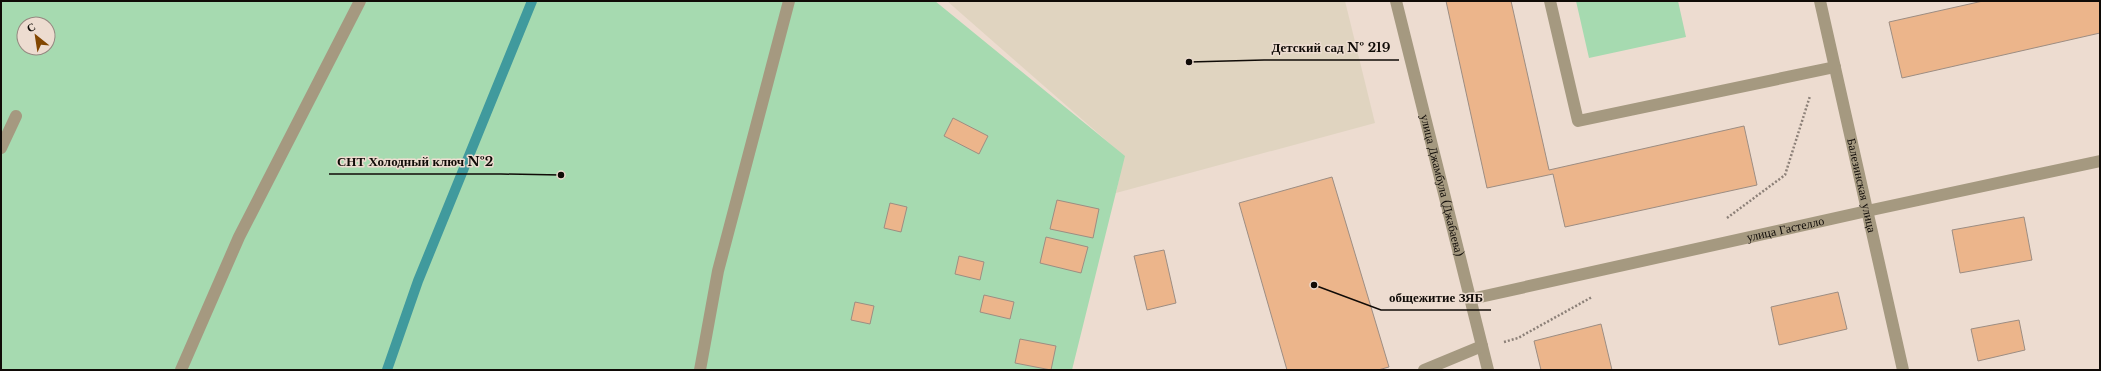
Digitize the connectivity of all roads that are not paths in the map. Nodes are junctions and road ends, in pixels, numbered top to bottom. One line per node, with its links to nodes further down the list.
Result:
1 (360, 1): 13 (street)
2 (789, 1): 14 (street)
3 (1396, 1): 11 (street, улица Джамбула (Джабаева))
4 (1550, 1): 6 (street)
5 (1820, 1): 6 (street, Балезинская улица)
6 (1835, 67): 10 (street, Балезинская улица)
7 (16, 116): 8 (street)
8 (1, 148)
9 (2100, 161): 10 (street, улица Гастелло)
10 (1867, 211): 11 (street, улица Гастелло); 17 (street, Балезинская улица)
11 (1471, 299): 12 (street, улица Джамбула (Джабаева))
12 (1482, 346): 15 (street); 16 (street, улица Джамбула (Джабаева))
13 (181, 370)
14 (700, 370)
15 (1424, 370)
16 (1488, 370)
17 (1903, 370)

